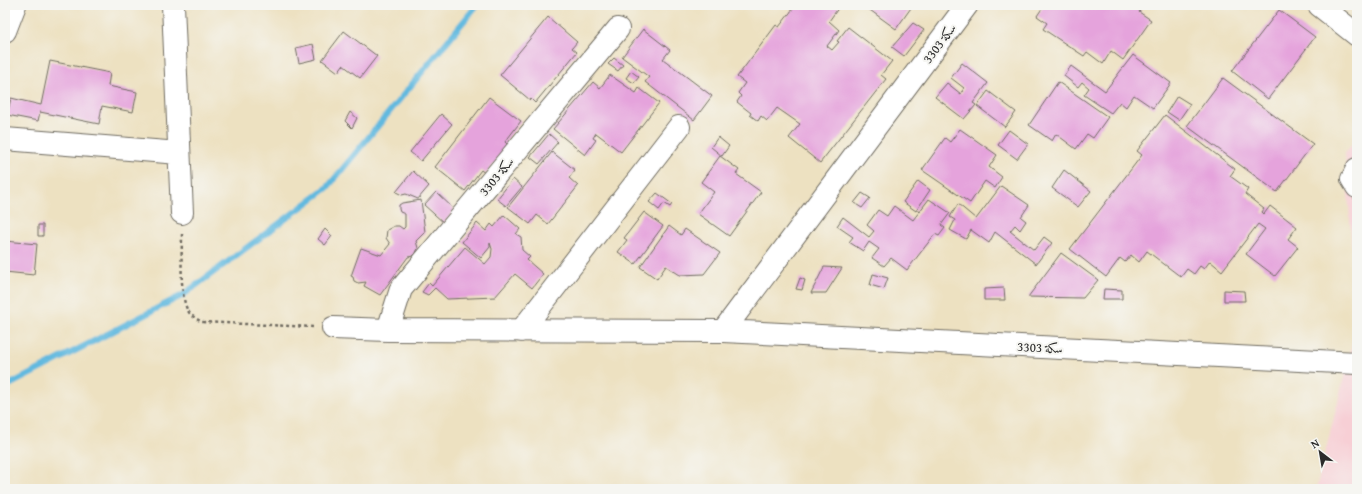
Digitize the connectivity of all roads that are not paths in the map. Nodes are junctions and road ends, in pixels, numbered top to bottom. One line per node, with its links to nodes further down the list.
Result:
1 (15, 5): 6 (street)
2 (173, 5): 10 (street)
3 (967, 5): 17 (street, سكة 3303)
4 (1319, 5): 7 (street)
5 (618, 29): 15 (street, سكة 3303)
6 (5, 31)
7 (1357, 35)
8 (679, 127): 16 (street)
9 (5, 139): 10 (street)
10 (179, 153): 13 (street)
11 (1357, 169): 12 (street)
12 (1357, 187)
13 (182, 213)
14 (333, 328): 15 (street, سكة 3303)
15 (388, 330): 16 (street, سكة 3303)
16 (521, 331): 17 (street, سكة 3303)
17 (723, 331): 18 (street, سكة 3303)
18 (1357, 363)

